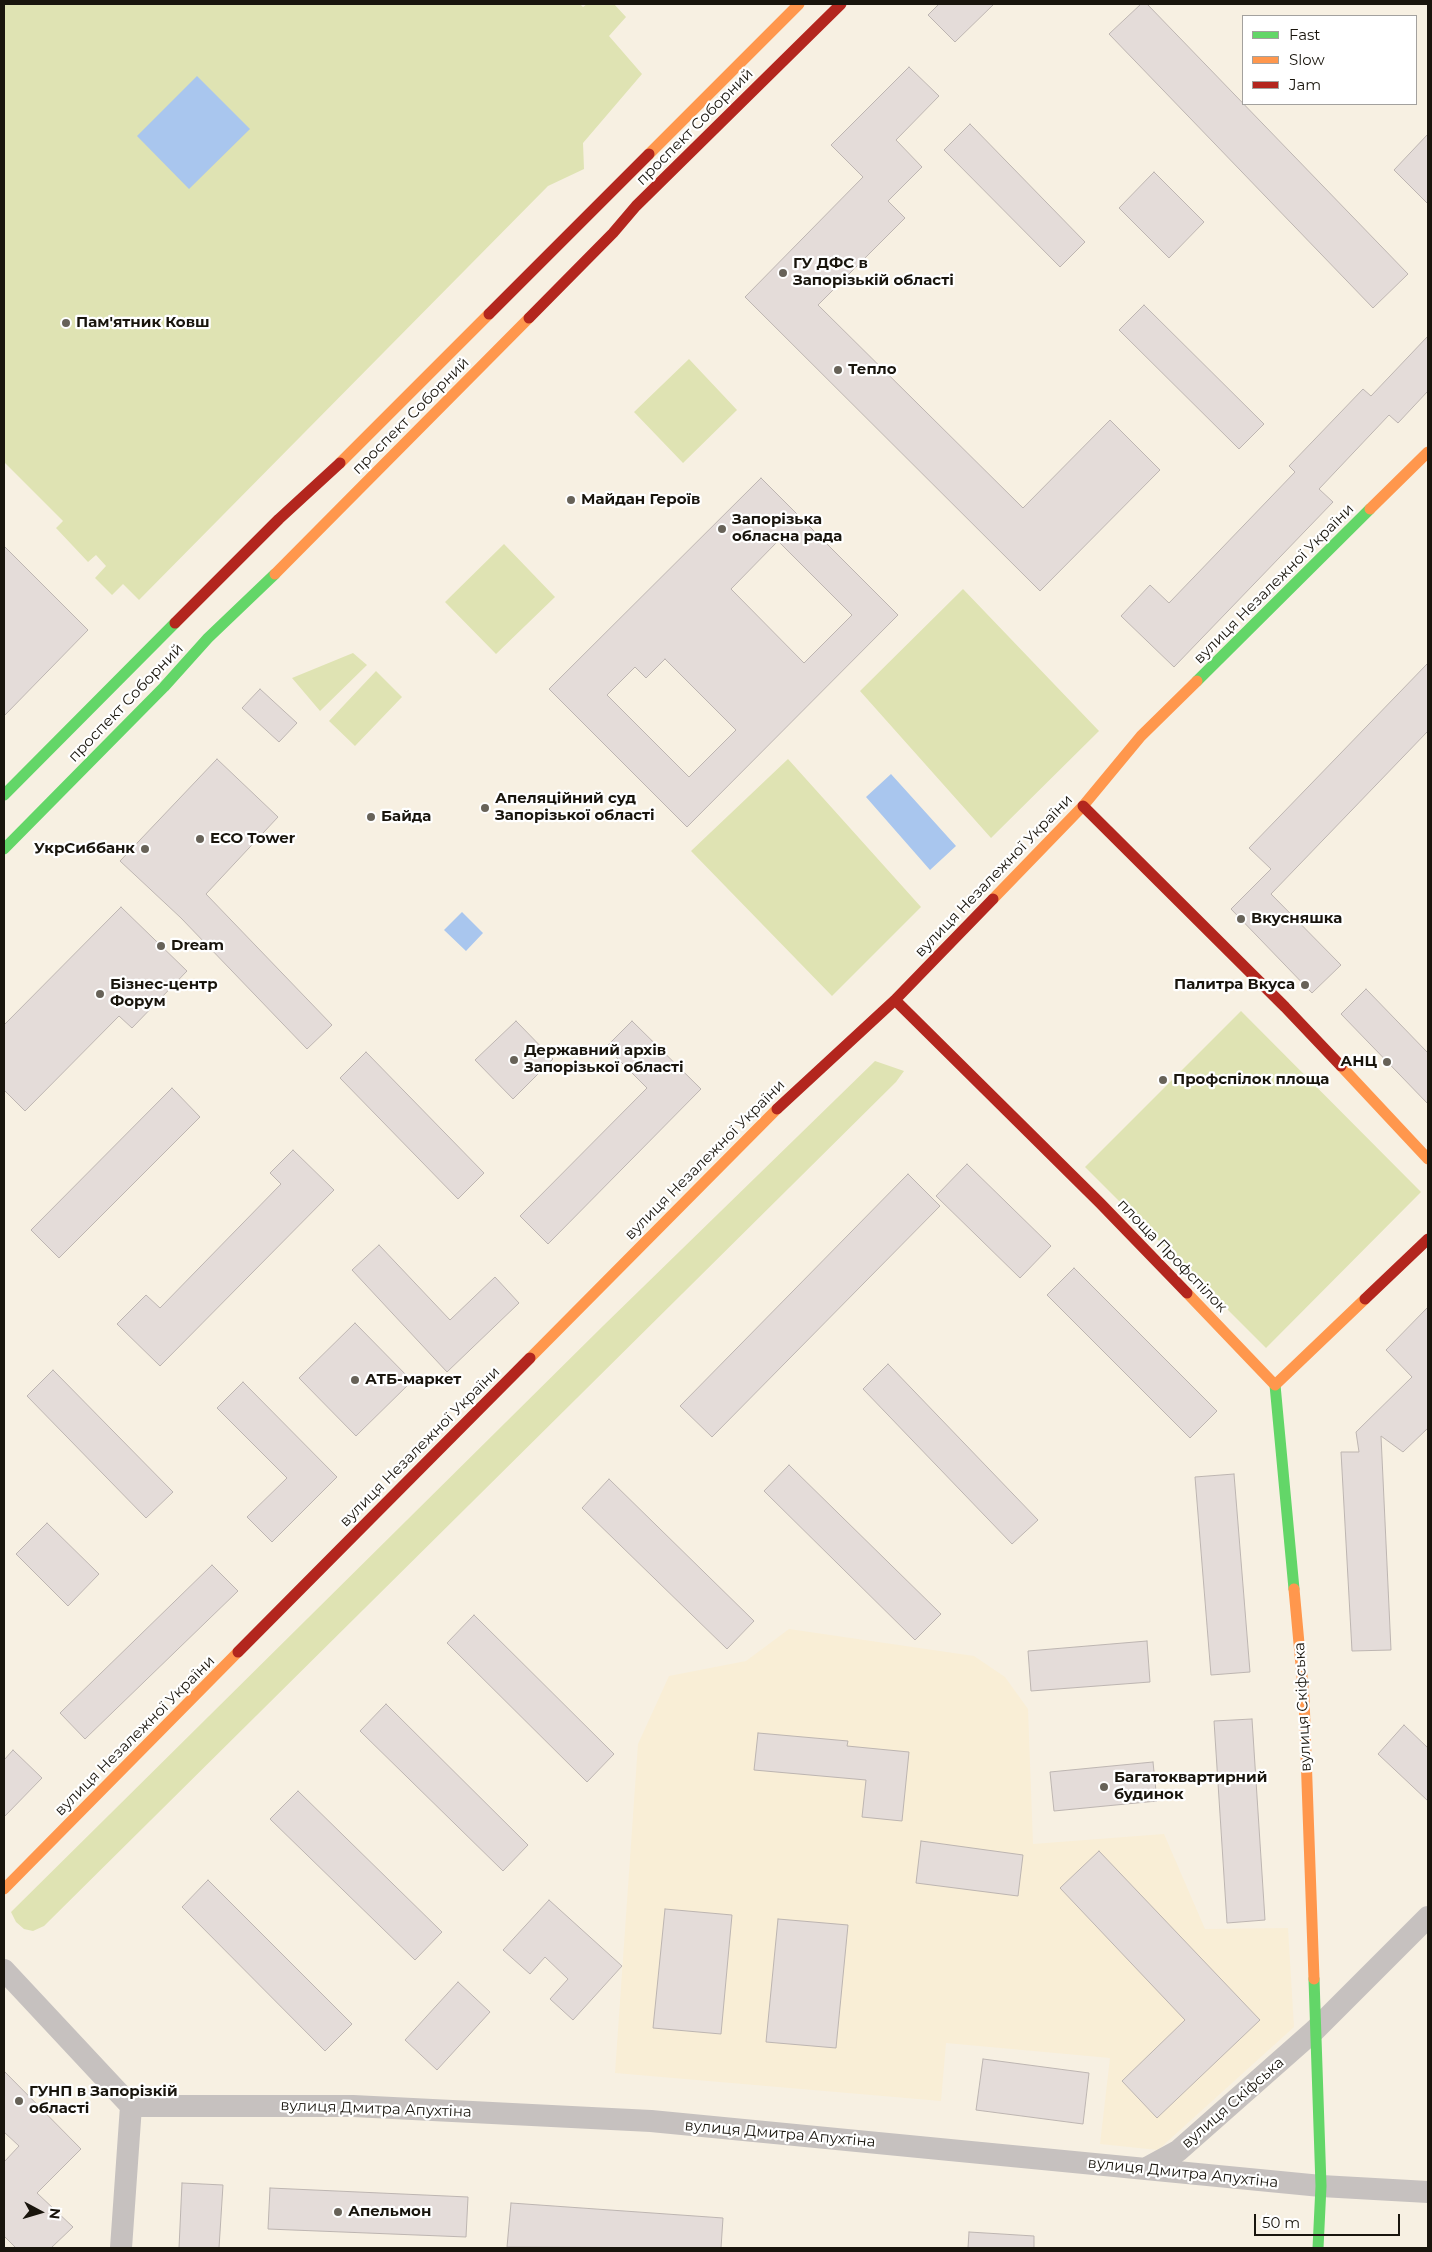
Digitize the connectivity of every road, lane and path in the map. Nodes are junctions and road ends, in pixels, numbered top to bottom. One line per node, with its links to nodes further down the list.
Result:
1 (799, 4): 4 (street, проспект Соборний)
2 (841, 4): 3 (street, проспект Соборний)
3 (613, 233): 4 (street); 8 (street, проспект Соборний)
4 (558, 246): 6 (street, проспект Соборний)
5 (1428, 452): 7 (street, вулиця Незалежної України)
6 (4, 795)
7 (1083, 806): 9 (street, вулиця Незалежної України); 10 (street)
8 (4, 849)
9 (895, 1000): 12 (street, площа Профспілок); 13 (street, вулиця Незалежної України)
10 (1428, 1158)
11 (1428, 1239): 12 (street)
12 (1275, 1385): 16 (street, вулиця Скіфська)
13 (4, 1890)
14 (1428, 1918): 16 (street, вулиця Скіфська)
15 (4, 1970): 17 (street)
16 (1315, 2030): 18 (street, вулиця Скіфська); 19 (street, вулиця Скіфська)
17 (130, 2106): 18 (street, вулиця Дмитра Апухтіна); 21 (street)
18 (1145, 2169): 19 (street, вулиця Дмитра Апухтіна)
19 (1321, 2186): 20 (street, вулиця Дмитра Апухтіна); 22 (street, вулиця Скіфська)
20 (1428, 2192)
21 (120, 2248)
22 (1318, 2248)

